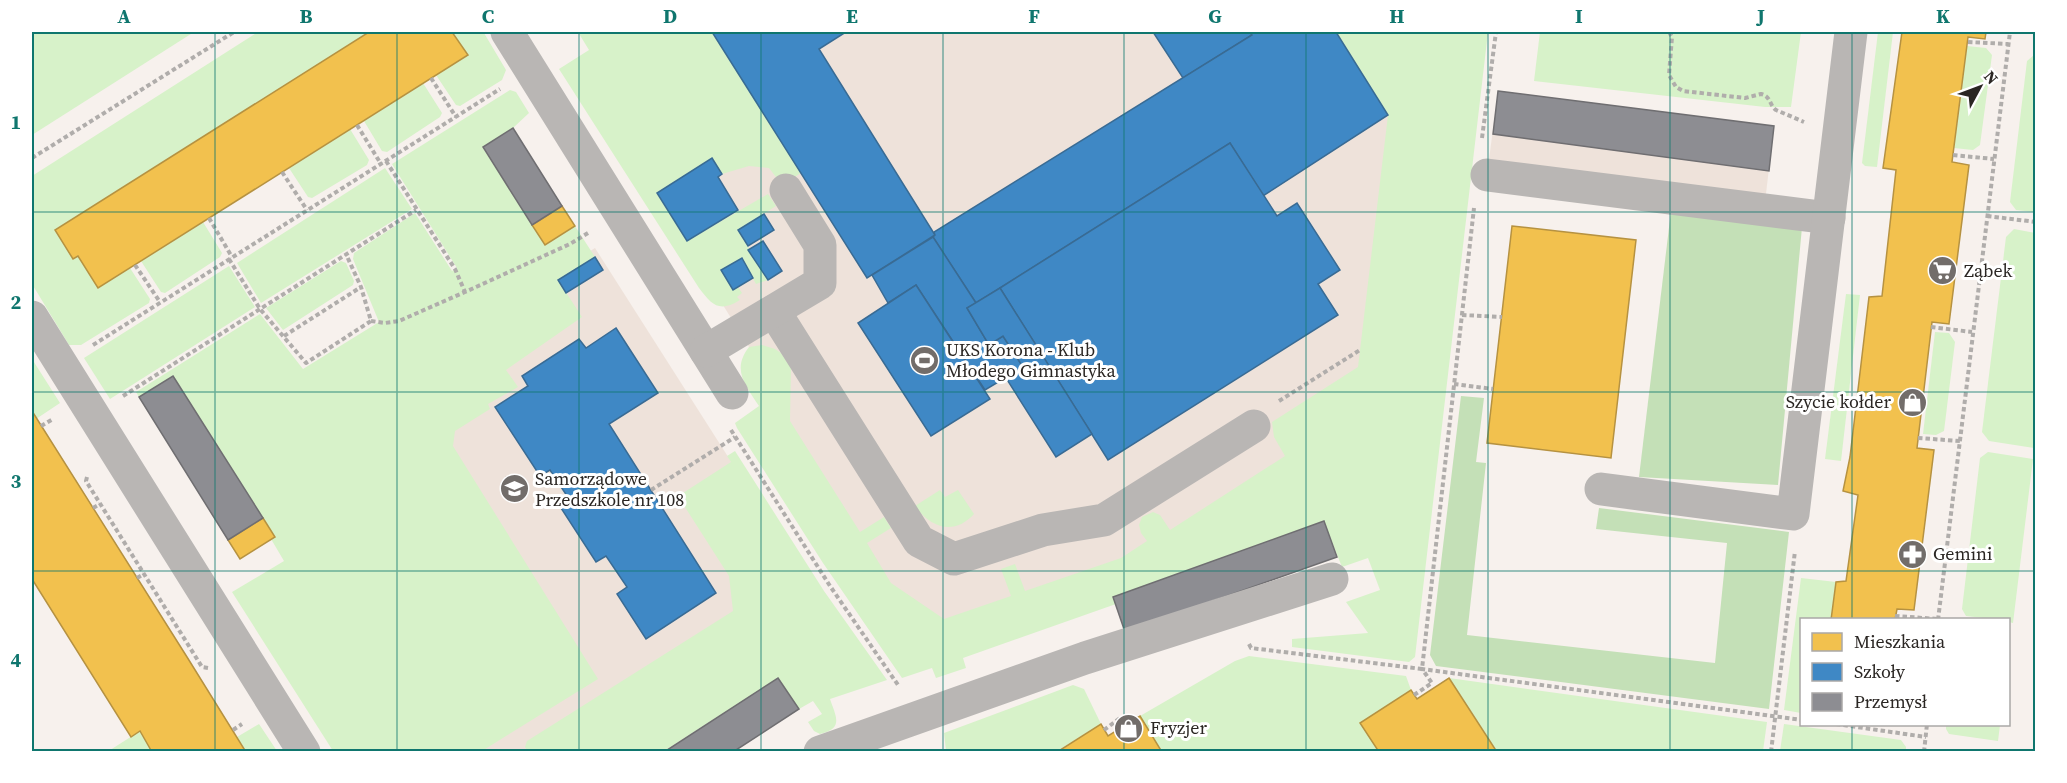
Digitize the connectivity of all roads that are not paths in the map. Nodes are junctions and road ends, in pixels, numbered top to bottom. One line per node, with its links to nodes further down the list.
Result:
1 (507, 32): 8 (street)
2 (1851, 32): 5 (street)
3 (1481, 186): 5 (street)
4 (786, 190): 6 (street)
5 (1829, 218): 11 (street)
6 (774, 311): 8 (street); 10 (street)
7 (32, 317): 13 (street)
8 (706, 351): 9 (street)
9 (732, 393)
10 (1254, 426)
11 (1601, 489)
12 (1332, 579): 14 (street)
13 (304, 752)
14 (820, 752)

